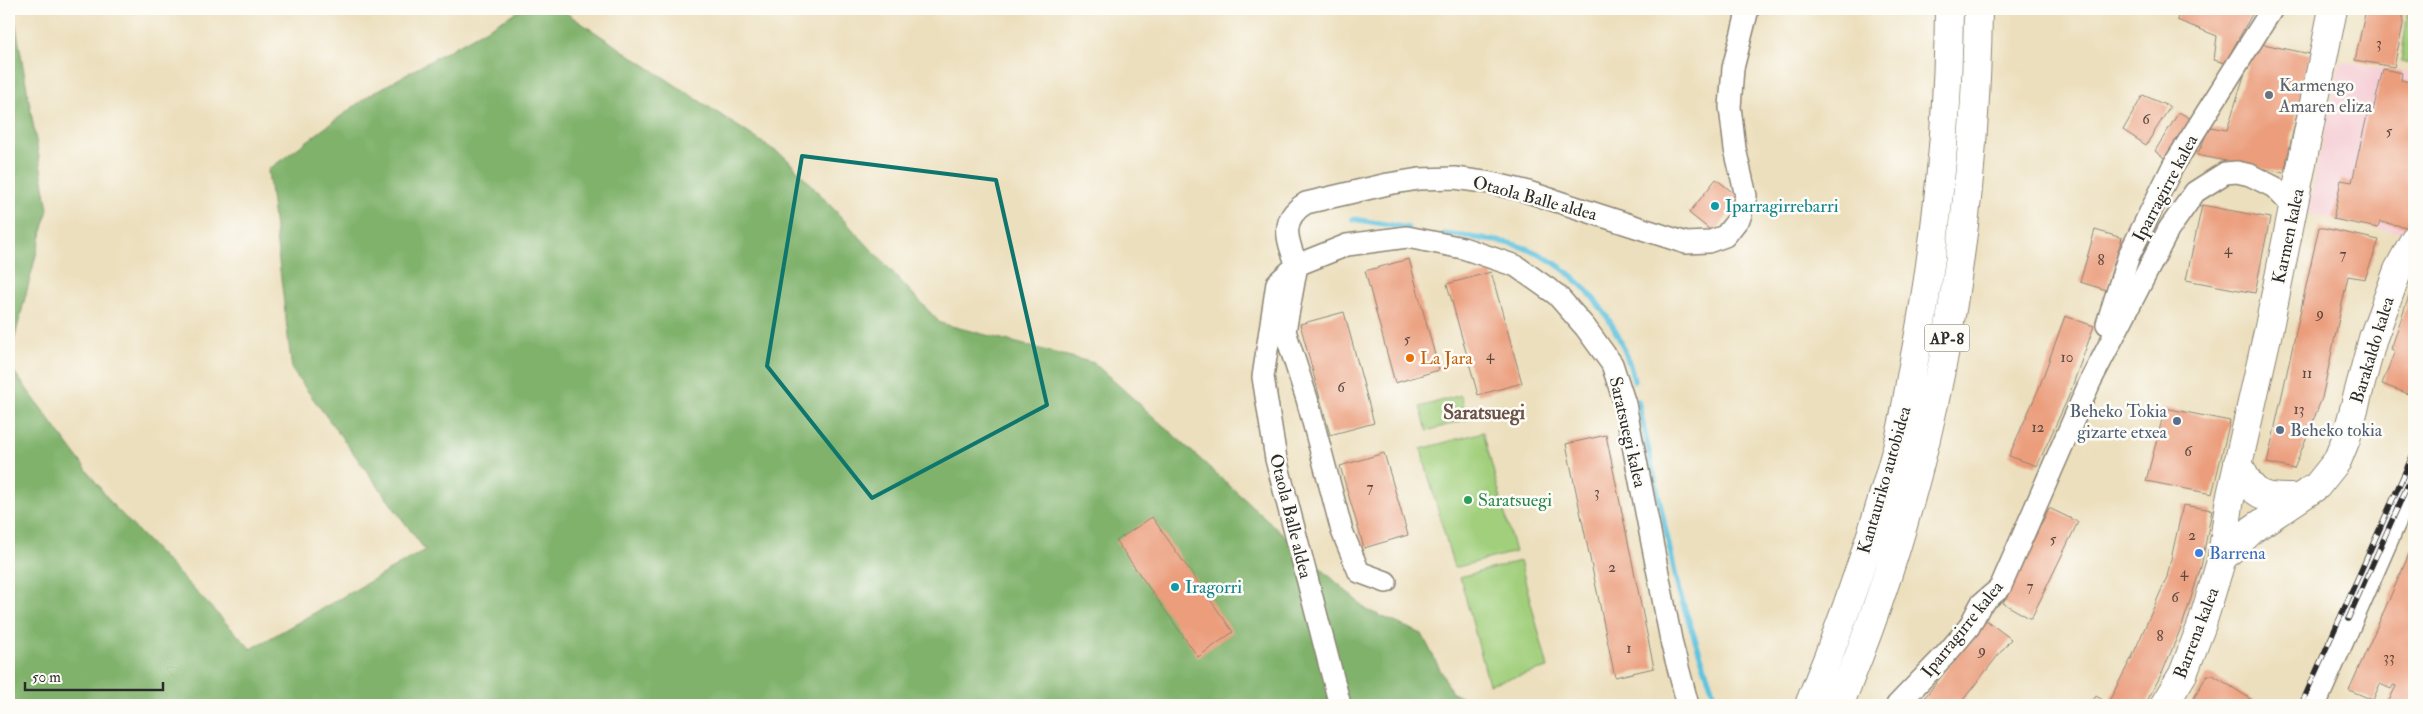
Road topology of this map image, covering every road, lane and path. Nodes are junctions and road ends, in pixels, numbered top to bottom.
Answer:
1 (1748, 9) edge
2 (1949, 9) edge
3 (1978, 9) edge
4 (2272, 9) edge
5 (2333, 9) edge
6 (2294, 208) junction
7 (2414, 240) edge
8 (1297, 265) junction
9 (2090, 382) junction
10 (2238, 462) junction
11 (2414, 479) edge
12 (2299, 498) junction
13 (2222, 558) junction
14 (1386, 582) dead end
15 (1688, 704) edge
16 (1340, 705) edge
17 (1809, 705) edge
18 (1839, 705) edge
19 (1897, 705) edge
20 (2164, 705) edge
21 (2315, 705) edge

1 - 8 street, Otaola Balle aldea
2 - 17 main road, Kantauriko autobidea / AP-8
3 - 18 main road, Kantauriko autobidea / AP-8
4 - 9 street, Iparragirre kalea
5 - 6 main road, Karmen kalea
6 - 9 street, Iparragirre kalea
6 - 10 main road, Karmen kalea
7 - 12 main road, Barakaldo kalea
8 - 14 street
8 - 15 street, Saratsuegi kalea
8 - 16 street, Otaola Balle aldea
9 - 19 street, Iparragirre kalea
10 - 12 main road
10 - 13 main road, Karmen kalea
11 - 21 street
12 - 13 main road, Barakaldo kalea
13 - 20 main road, Barrena kalea

